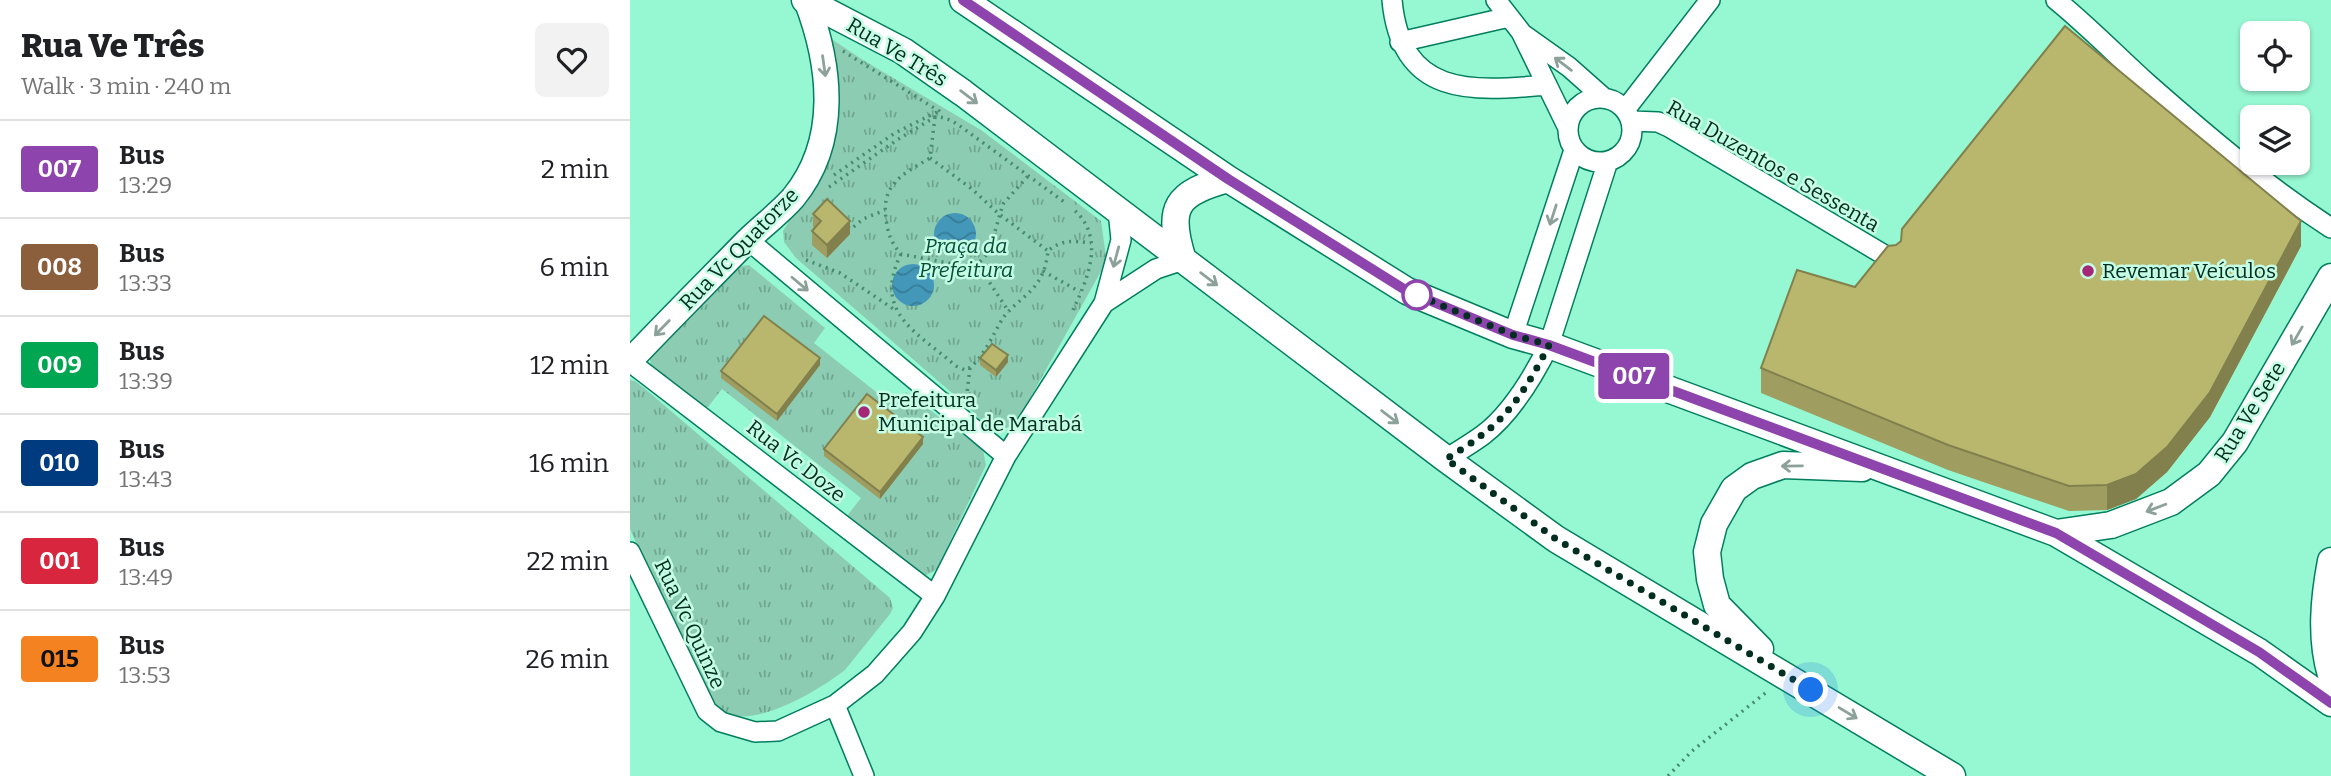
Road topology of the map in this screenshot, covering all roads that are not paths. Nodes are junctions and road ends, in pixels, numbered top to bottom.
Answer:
1 (805, 0) edge
2 (963, 0) edge
3 (1392, 0) edge
4 (1496, 0) edge
5 (1710, 0) edge
6 (2056, 0) edge
7 (1509, 17) junction
8 (1521, 33) junction
9 (1400, 42) junction
10 (1547, 85) junction
11 (1604, 98) junction
12 (1628, 116) junction
13 (1567, 126) junction
14 (1574, 150) junction
15 (1608, 161) junction
16 (1228, 179) junction
17 (1118, 210) junction
18 (2331, 228) edge
19 (748, 240) junction
20 (1891, 259) edge
21 (1183, 260) junction
22 (2331, 277) edge
23 (1104, 303) junction
24 (1513, 335) junction
25 (1549, 345) junction
26 (630, 361) edge
27 (1006, 456) junction
28 (1446, 459) junction
29 (1884, 468) junction
30 (2056, 533) junction
31 (630, 552) edge
32 (2331, 561) edge
33 (935, 596) junction
34 (2331, 675) edge
35 (1787, 676) junction
36 (2331, 703) edge
37 (835, 705) junction
38 (864, 776) edge
39 (1952, 776) edge

1 -> 17 main road, Rua Ve Três
1 -> 19 street, Rua Vc Quatorze
2 - 16 main road
3 - 9 street
4 - 7 street
5 - 12 street
6 - 18 street
7 - 8 street
7 - 9 street
8 - 10 street
11 -> 8 street
9 - 10 street
10 - 13 street
11 - 12 street
11 - 13 street
12 - 15 street
12 - 20 street, Rua Duzentos e Sessenta
13 - 14 street
14 - 15 street
14 -> 24 street
15 - 25 street
16 - 21 main road
16 - 24 main road
17 - 21 main road, Rua Ve Três
17 -> 23 street
19 -> 26 street, Rua Vc Quatorze
19 -> 27 street
21 - 23 street
21 -> 28 main road, Rua Ve Três
22 -> 30 main road, Rua Ve Sete
23 - 27 street, Rua Vc Quinze
24 - 25 main road
25 - 28 street
25 - 29 main road
26 - 33 street, Rua Vc Doze
27 - 33 street, Rua Vc Quinze
28 - 35 main road, Rua Ve Três
29 - 30 main road
29 -> 35 main road
30 - 36 main road
31 - 37 street, Rua Vc Quinze
32 - 34 main road
33 - 37 street, Rua Vc Quinze
35 -> 39 main road, Rua Ve Três
37 - 38 street

